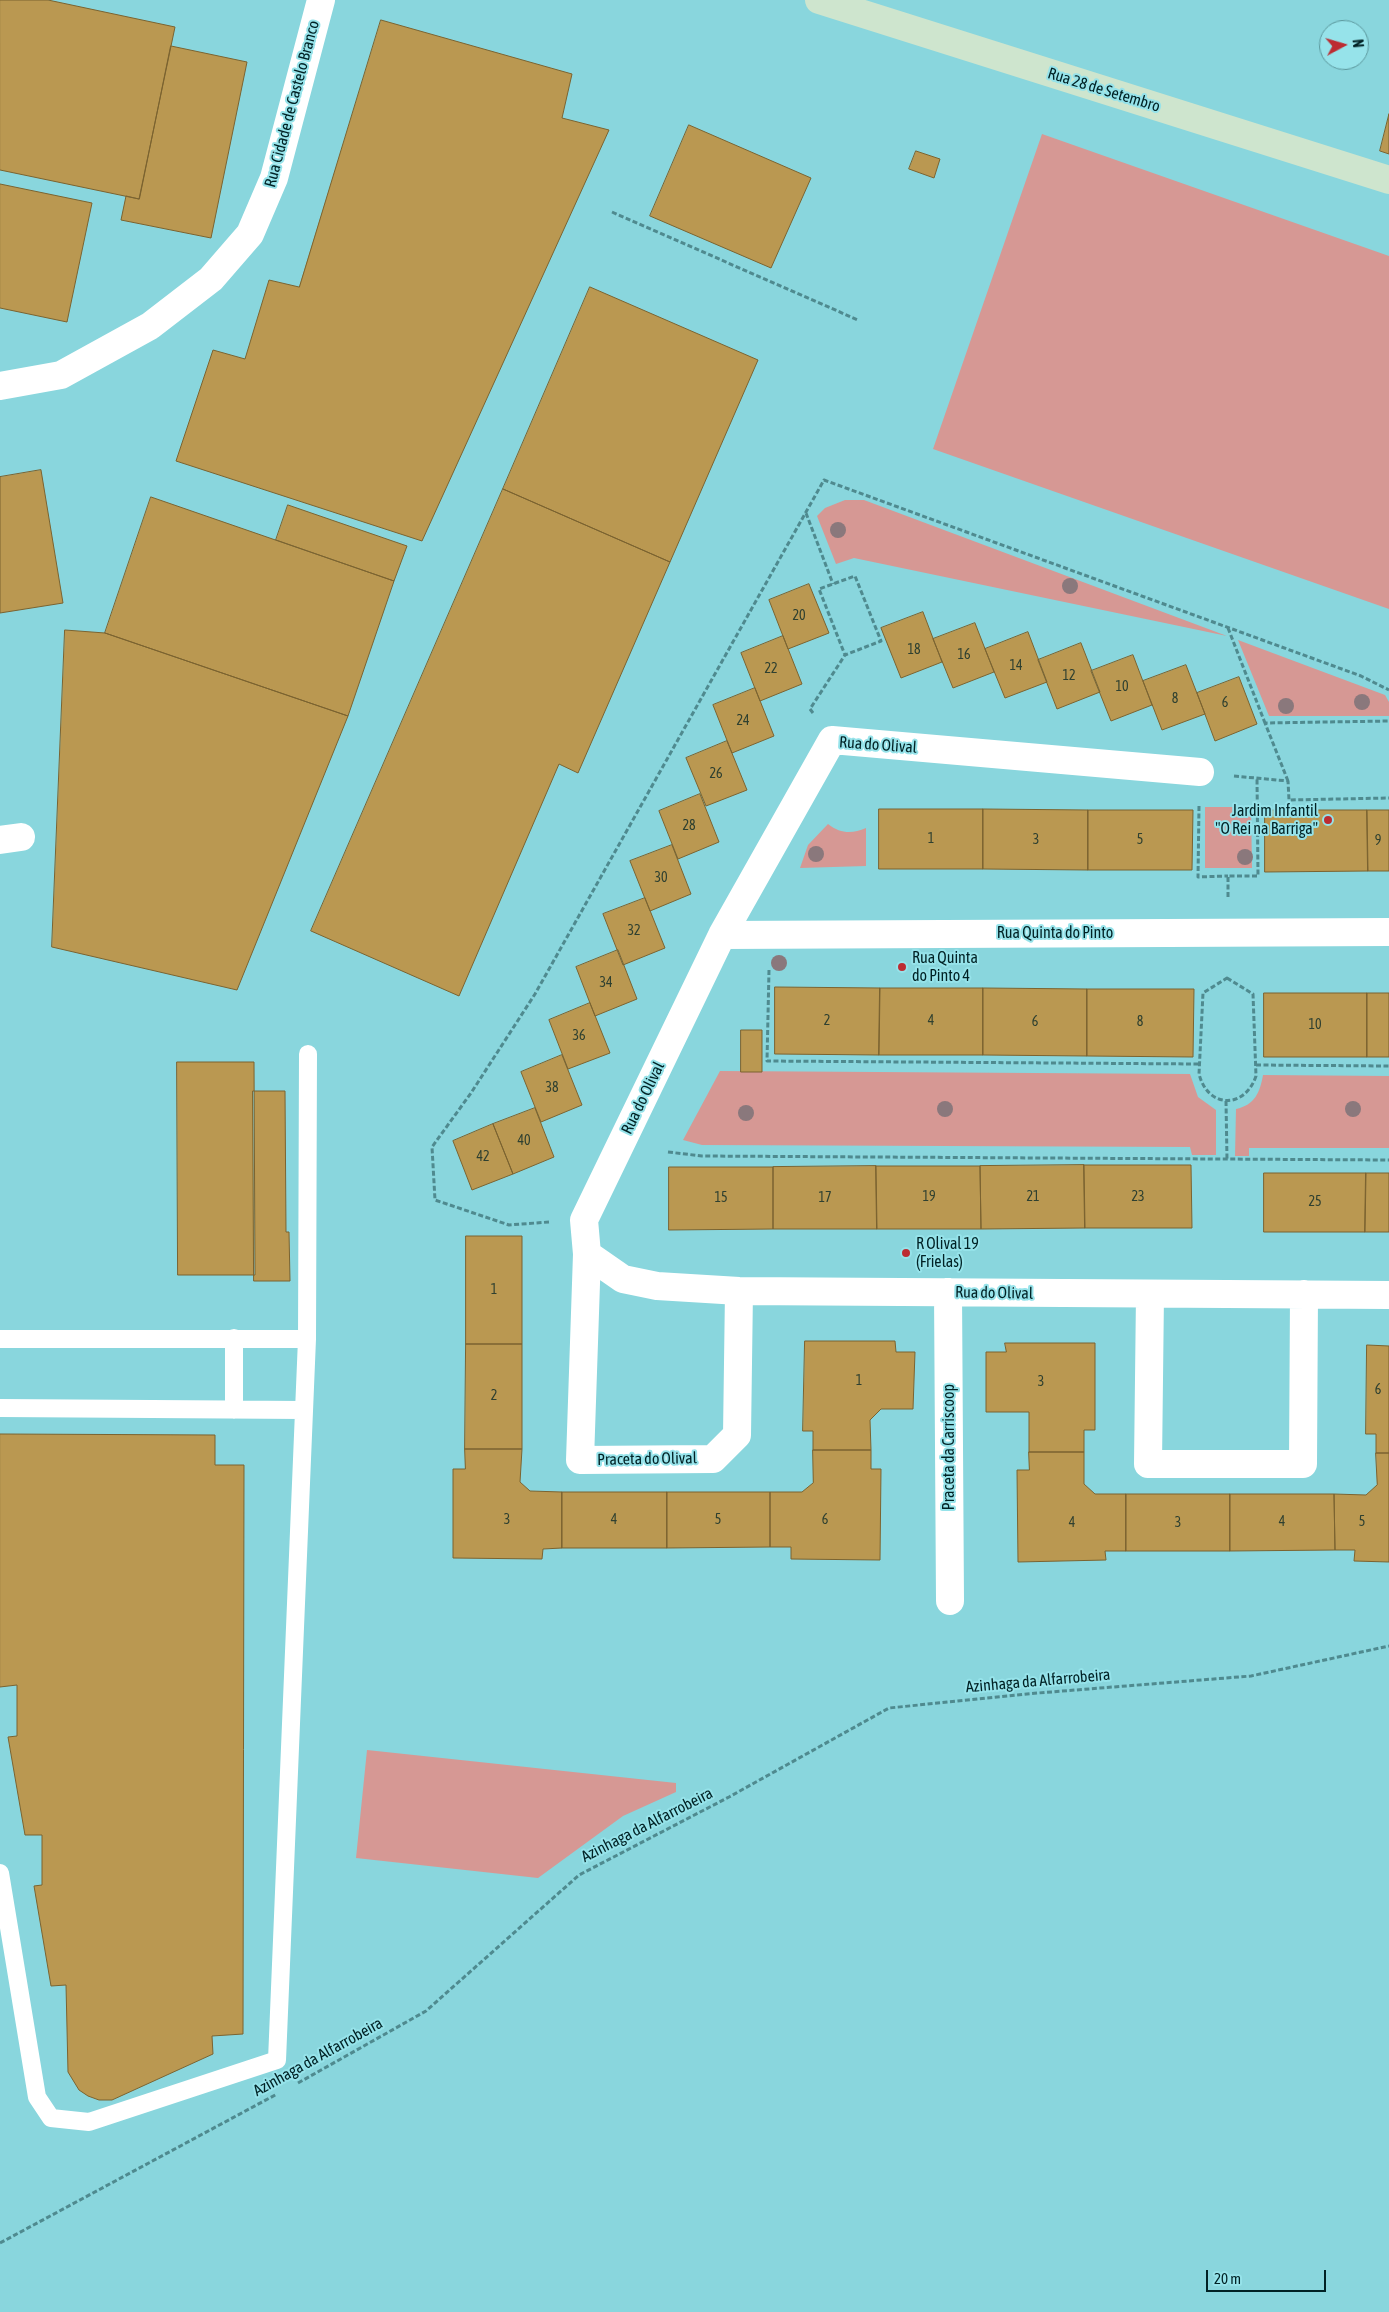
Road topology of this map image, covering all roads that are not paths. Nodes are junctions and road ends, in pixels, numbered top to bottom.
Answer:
1 (321, 0) edge
2 (819, 0) edge
3 (1389, 180) edge
4 (0, 386) edge
5 (1200, 772) road end
6 (1389, 932) edge
7 (722, 934) junction
8 (308, 1054) dead end
9 (587, 1254) junction
10 (739, 1291) junction
11 (948, 1292) junction
12 (1150, 1294) junction
13 (1304, 1294) junction
14 (1389, 1295) edge
15 (234, 1338) junction
16 (0, 1339) edge
17 (307, 1339) junction
18 (0, 1408) edge
19 (234, 1410) junction
20 (304, 1410) junction
21 (950, 1601) dead end
22 (0, 1873) edge

1 - 4 street, Rua Cidade de Castelo Branco
2 - 3 main road, Rua 28 de Setembro
5 - 7 street, Rua do Olival
6 - 7 street, Rua Quinta do Pinto
7 - 9 street, Rua do Olival
8 - 17 lane
9 - 10 street, Rua do Olival
9 - 10 street, Praceta do Olival
10 - 11 street, Rua do Olival
11 - 12 street, Rua do Olival
11 - 21 street, Praceta da Carriscoop
12 - 13 street, Rua do Olival
12 - 13 street
13 - 14 street, Rua do Olival
15 - 16 lane
15 - 17 lane
15 - 19 lane
17 - 20 lane
18 - 19 lane
19 - 20 lane
20 - 22 lane

